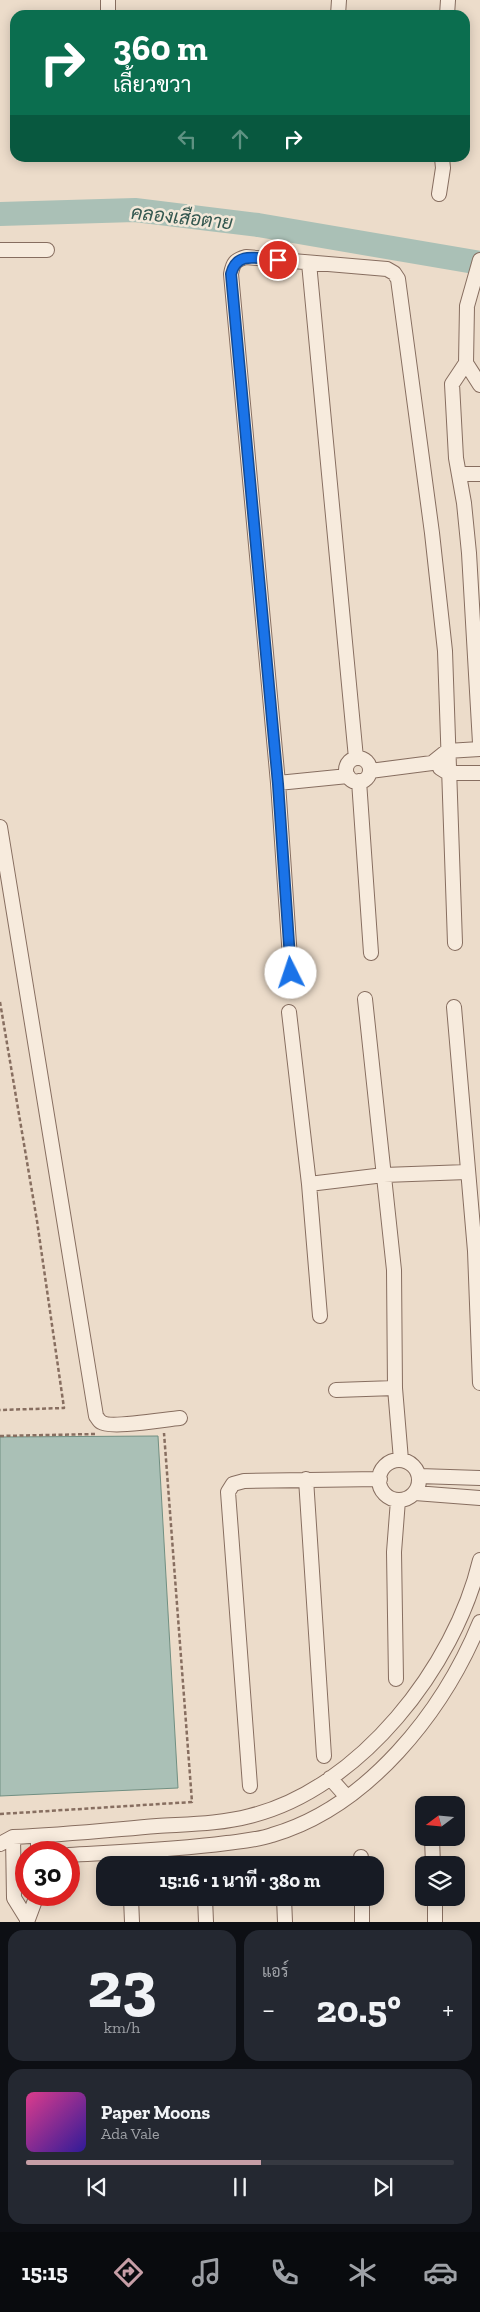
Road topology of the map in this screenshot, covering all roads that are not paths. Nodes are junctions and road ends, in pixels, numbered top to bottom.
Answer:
1 (442, 162) edge
2 (439, 194) dead end
3 (0, 250) edge
4 (47, 250) dead end
5 (480, 260) edge
6 (309, 263) junction
7 (466, 363) junction
8 (480, 385) edge
9 (459, 474) junction
10 (480, 474) edge
11 (480, 743) edge
12 (480, 749) edge
13 (447, 751) junction
14 (356, 758) junction
15 (432, 763) junction
16 (370, 771) junction
17 (448, 773) junction
18 (480, 773) edge
19 (353, 779) junction
20 (278, 784) junction
21 (0, 827) edge
22 (455, 943) dead end
23 (371, 953) dead end
24 (291, 973) dead end
25 (365, 999) dead end
26 (454, 1007) dead end
27 (289, 1012) dead end
28 (467, 1172) junction
29 (384, 1176) junction
30 (310, 1184) junction
31 (320, 1316) dead end
32 (480, 1383) edge
33 (395, 1388) junction
34 (336, 1390) dead end
35 (180, 1418) dead end
36 (401, 1460) junction
37 (419, 1476) junction
38 (380, 1478) junction
39 (480, 1478) edge
40 (306, 1479) junction
41 (414, 1493) junction
42 (480, 1498) edge
43 (398, 1500) junction
44 (480, 1560) edge
45 (480, 1622) edge
46 (396, 1680) dead end
47 (424, 1683) junction
48 (443, 1693) junction
49 (324, 1756) dead end
50 (330, 1778) junction
51 (250, 1786) dead end
52 (346, 1796) junction
53 (38, 1836) junction
54 (13, 1837) junction
55 (38, 1841) edge
56 (15, 1843) edge
57 (0, 1844) edge
58 (0, 1851) edge
59 (80, 1854) edge
60 (15, 1856) edge
61 (19, 1906) edge
62 (33, 1906) edge
63 (131, 1906) edge
64 (205, 1906) edge
65 (284, 1906) edge
66 (362, 1906) edge
67 (435, 1906) edge
68 (27, 1920) edge
69 (132, 1922) edge
70 (206, 1922) edge
71 (285, 1922) edge
72 (362, 1922) edge
73 (436, 1922) edge

1 - 2 street
3 - 4 street
5 - 7 street
6 - 13 street
6 - 14 street
6 - 20 street
7 - 8 street
7 - 9 street
9 - 10 street
9 - 11 street
12 - 13 street
13 - 15 street
13 - 17 street
14 - 16 street
14 - 19 street
15 - 16 street
15 - 17 street
16 - 19 street
17 - 18 street
17 - 22 street
19 - 20 street
19 - 23 street
20 - 24 street
21 - 35 street
25 - 29 street
26 - 28 street
27 - 30 street
28 - 29 street
28 - 32 street
29 - 30 street
29 - 33 street
30 - 31 street
33 - 34 street
33 - 36 street
36 - 37 street
36 - 38 street
37 - 39 street
37 - 41 street
38 - 40 street
38 - 43 street
40 - 49 street
40 - 51 street
41 - 42 street
41 - 43 street
43 - 46 street
44 - 47 street
45 - 48 street
47 - 48 street
47 - 50 street
48 - 52 street
50 - 52 street
50 - 53 street
52 - 59 street
53 - 54 street
53 - 55 street
54 - 56 street
54 - 57 street
58 - 60 street
61 - 68 street
62 - 68 street
63 - 69 street
64 - 70 street
65 - 71 street
66 - 72 street
67 - 73 street

